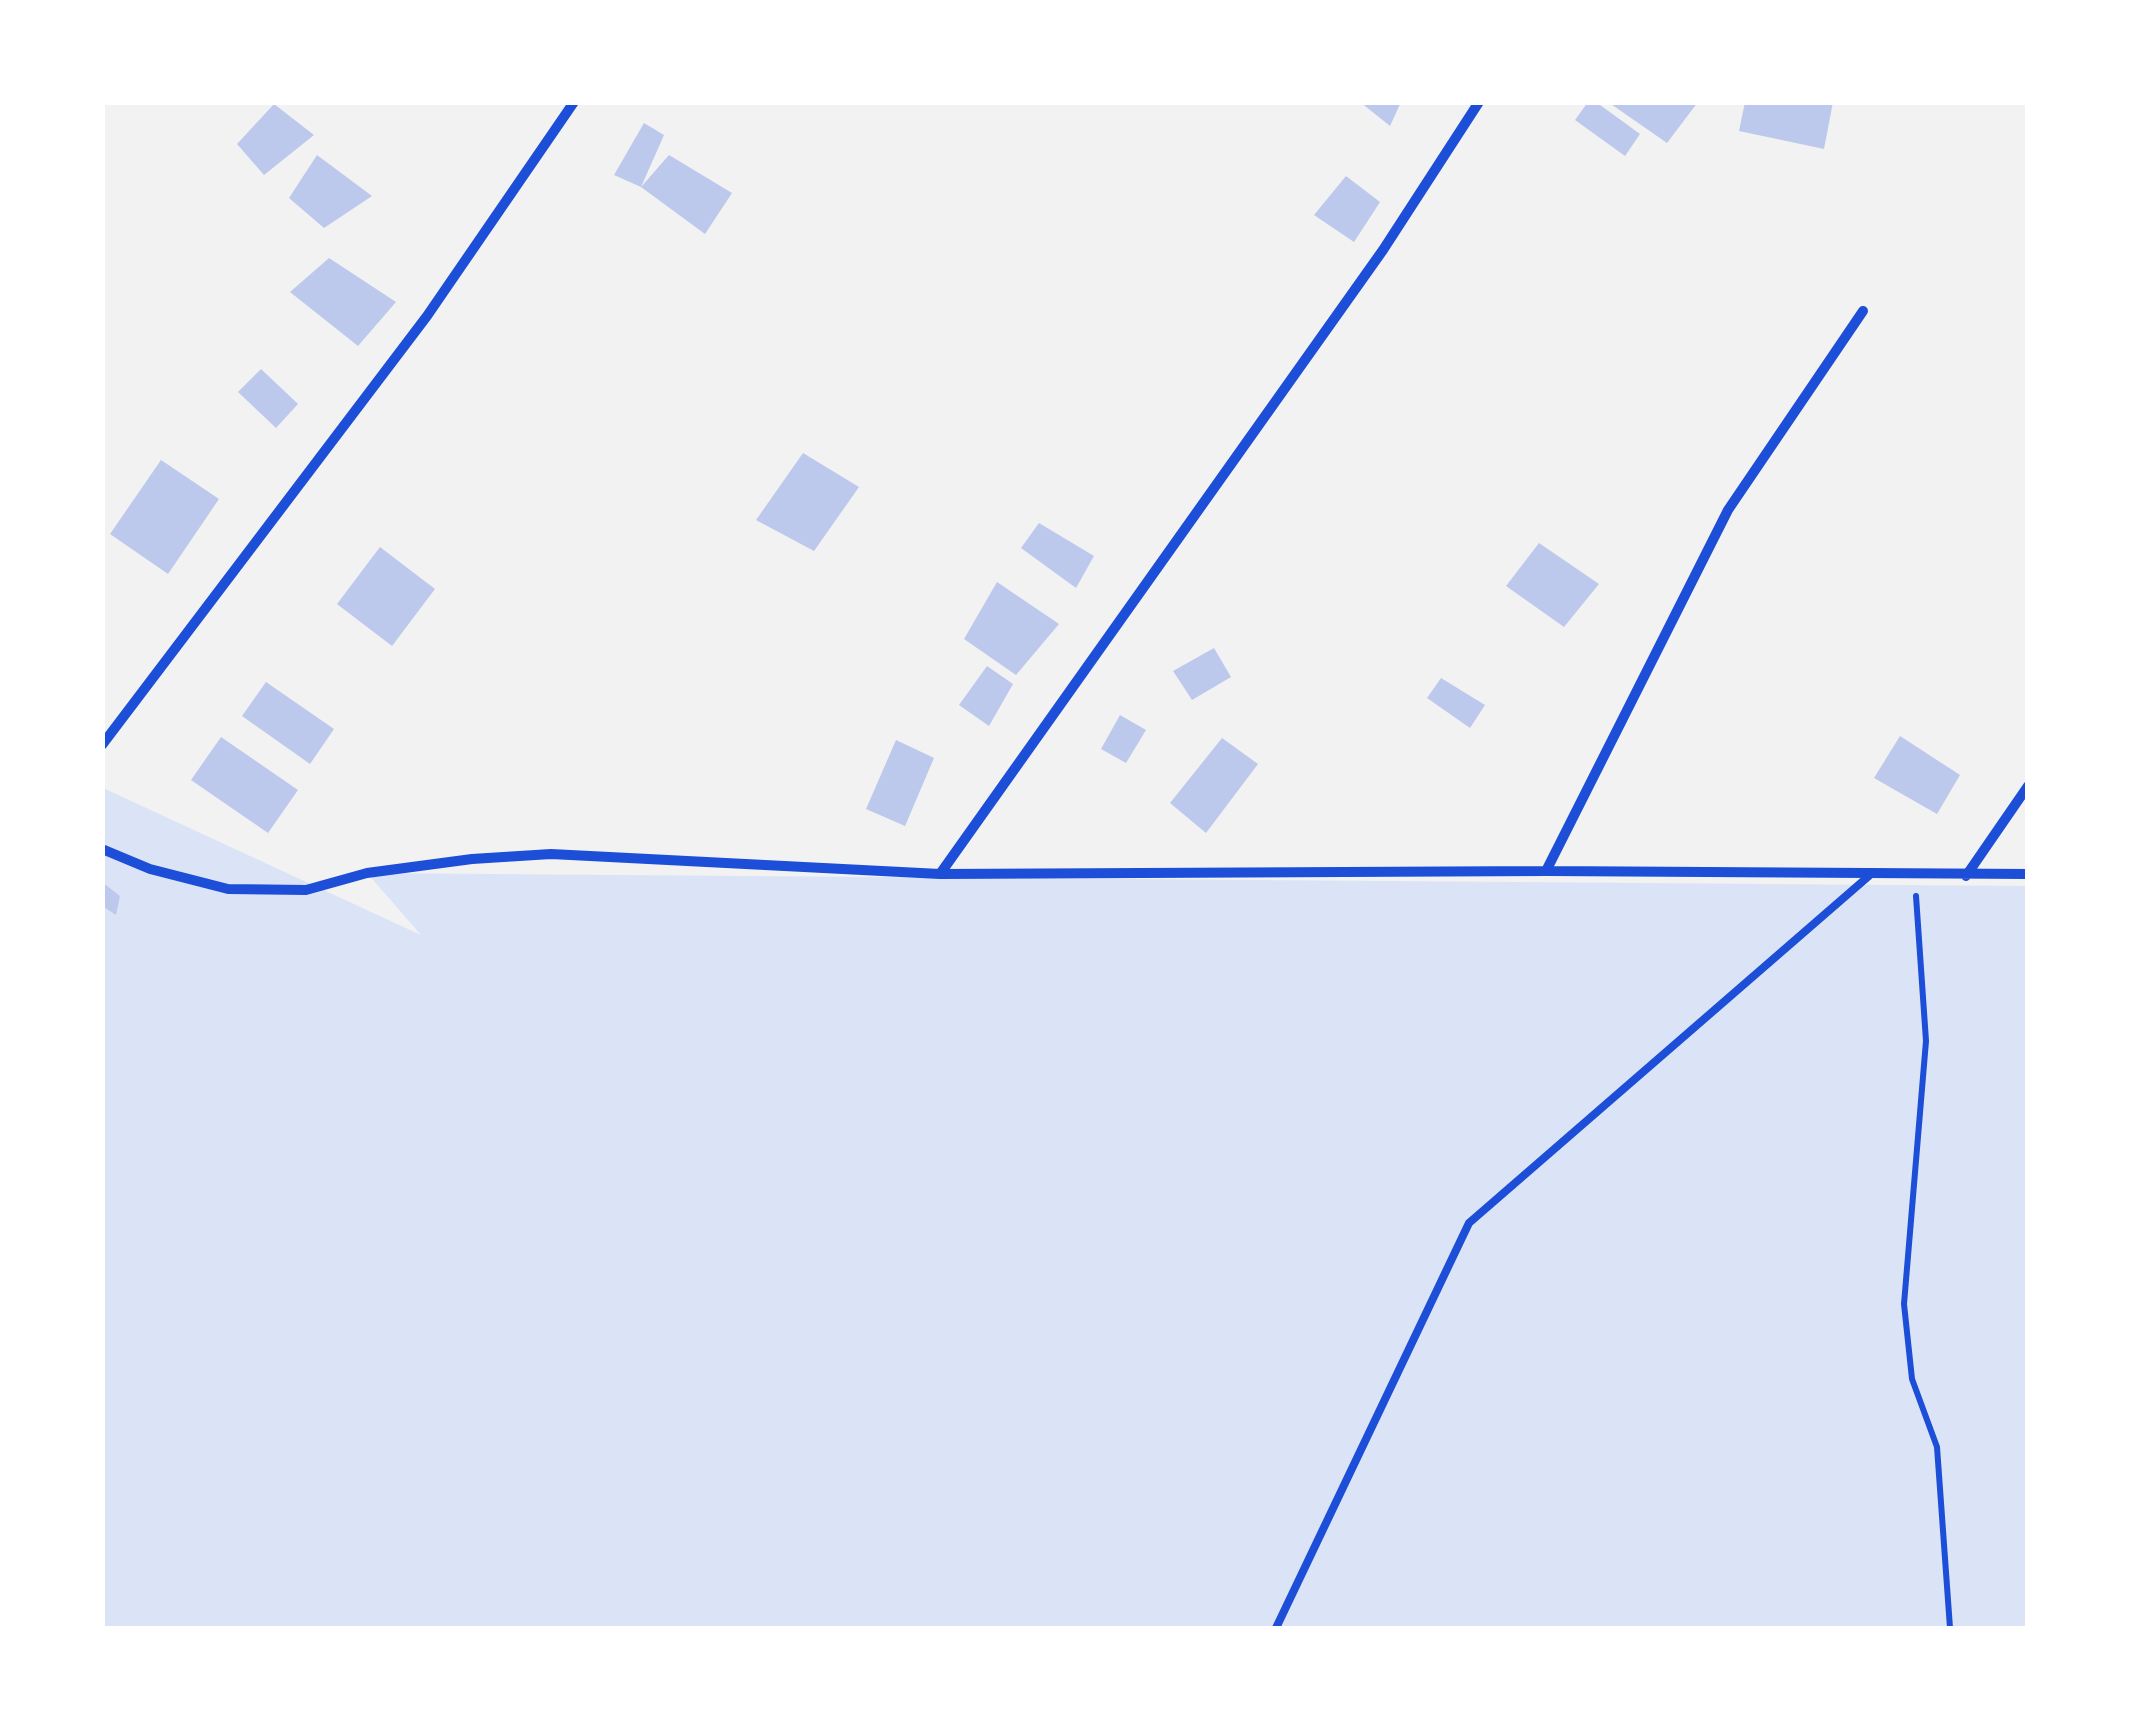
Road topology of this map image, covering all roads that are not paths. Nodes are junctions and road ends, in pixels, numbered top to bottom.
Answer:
1 (574, 102) edge
2 (1479, 102) edge
3 (1863, 311) dead end
4 (102, 745) edge
5 (2028, 786) edge
6 (102, 849) edge
7 (1546, 871) junction
8 (940, 874) junction
9 (2028, 874) edge
10 (1870, 875) junction
11 (1966, 876) junction
12 (1276, 1628) edge

1 - 4 street
2 - 8 street
3 - 7 street
5 - 11 street
6 - 8 street
7 - 8 street
7 - 10 street
9 - 11 street
10 - 11 street
10 - 12 lane

